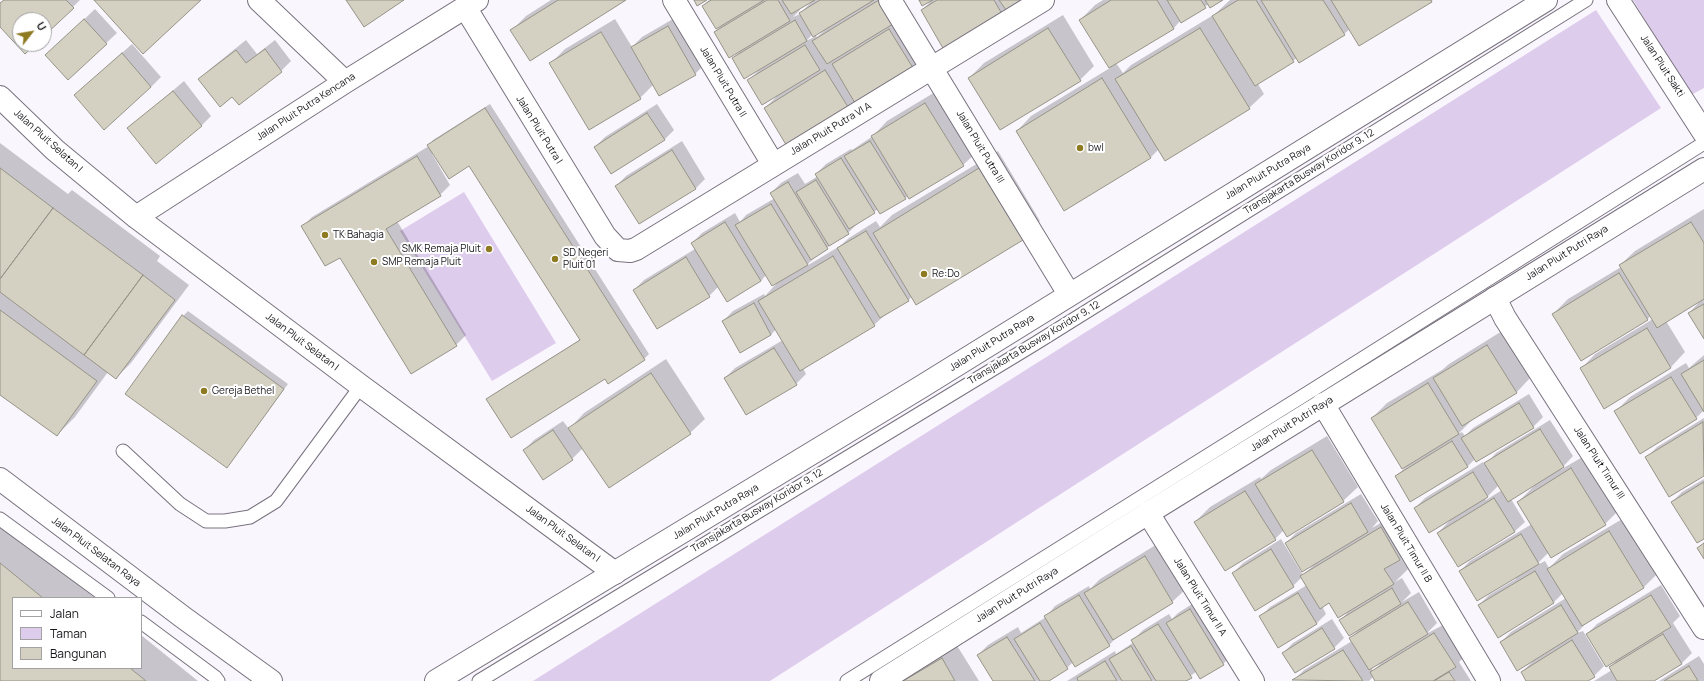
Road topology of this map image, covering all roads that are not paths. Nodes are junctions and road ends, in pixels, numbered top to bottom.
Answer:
1 (259, 0) edge
2 (674, 0) edge
3 (890, 0) edge
4 (1043, 0) edge
5 (1546, 0) edge
6 (1586, 0) edge
7 (1618, 0) edge
8 (471, 4) edge
9 (932, 68) junction
10 (345, 82) junction
11 (0, 97) edge
12 (1704, 133) edge
13 (1704, 143) edge
14 (773, 164) junction
15 (1704, 169) edge
16 (136, 216) junction
17 (618, 250) joint
18 (1068, 294) junction
19 (1495, 298) junction
20 (361, 386) junction
21 (1323, 404) junction
22 (124, 451) dead end
23 (0, 479) edge
24 (1148, 513) junction
25 (0, 519) edge
26 (615, 573) junction
27 (107, 597) edge
28 (142, 623) edge
29 (1704, 628) edge
30 (1251, 680) edge
31 (218, 681) edge
32 (271, 681) edge
33 (436, 681) edge
34 (479, 681) edge
35 (847, 681) edge
36 (881, 681) edge
37 (1489, 681) edge

1 - 10 street
2 - 14 street, Jalan Pluit Putra II
3 - 9 street, Jalan Pluit Putra III
4 - 9 street, Jalan Pluit Putra VI A
5 - 18 street, Jalan Pluit Putra Raya
6 - 34 lane, Transjakarta Busway Koridor 9, 12
7 - 12 street, Jalan Pluit Sakti
8 - 10 street, Jalan Pluit Putra Kencana
8 - 17 street, Jalan Pluit Putra I
9 - 14 street, Jalan Pluit Putra VI A
9 - 18 street, Jalan Pluit Putra III
10 - 16 street, Jalan Pluit Putra Kencana
11 - 16 street, Jalan Pluit Selatan I
13 - 35 lane
14 - 17 street, Jalan Pluit Putra VI A
15 - 19 street, Jalan Pluit Putri Raya
16 - 20 street, Jalan Pluit Selatan I
18 - 26 street, Jalan Pluit Putra Raya
19 - 21 street, Jalan Pluit Putri Raya
19 - 29 street, Jalan Pluit Timur III
20 - 22 lane
20 - 26 street, Jalan Pluit Selatan I
21 - 24 street, Jalan Pluit Putri Raya
21 - 37 street, Jalan Pluit Timur II B
23 - 32 street, Jalan Pluit Selatan Raya
24 - 30 street, Jalan Pluit Timur II A
24 - 36 street, Jalan Pluit Putri Raya
25 - 27 lane
26 - 33 street, Jalan Pluit Putra Raya
28 - 31 lane

